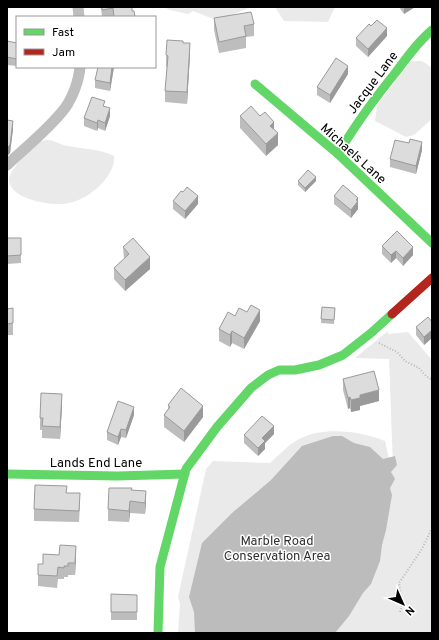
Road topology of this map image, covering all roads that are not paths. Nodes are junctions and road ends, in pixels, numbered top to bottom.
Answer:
1 (432, 30) edge
2 (80, 68) edge
3 (255, 84) dead end
4 (338, 154) junction
5 (7, 165) edge
6 (432, 243) edge
7 (432, 278) edge
8 (7, 474) edge
9 (185, 474) junction
10 (158, 633) edge

1 - 4 street, Jacque Lane
2 - 5 street
3 - 4 street, Michaels Lane
4 - 6 street, Michaels Lane
7 - 9 street
8 - 9 street, Lands End Lane
9 - 10 street

